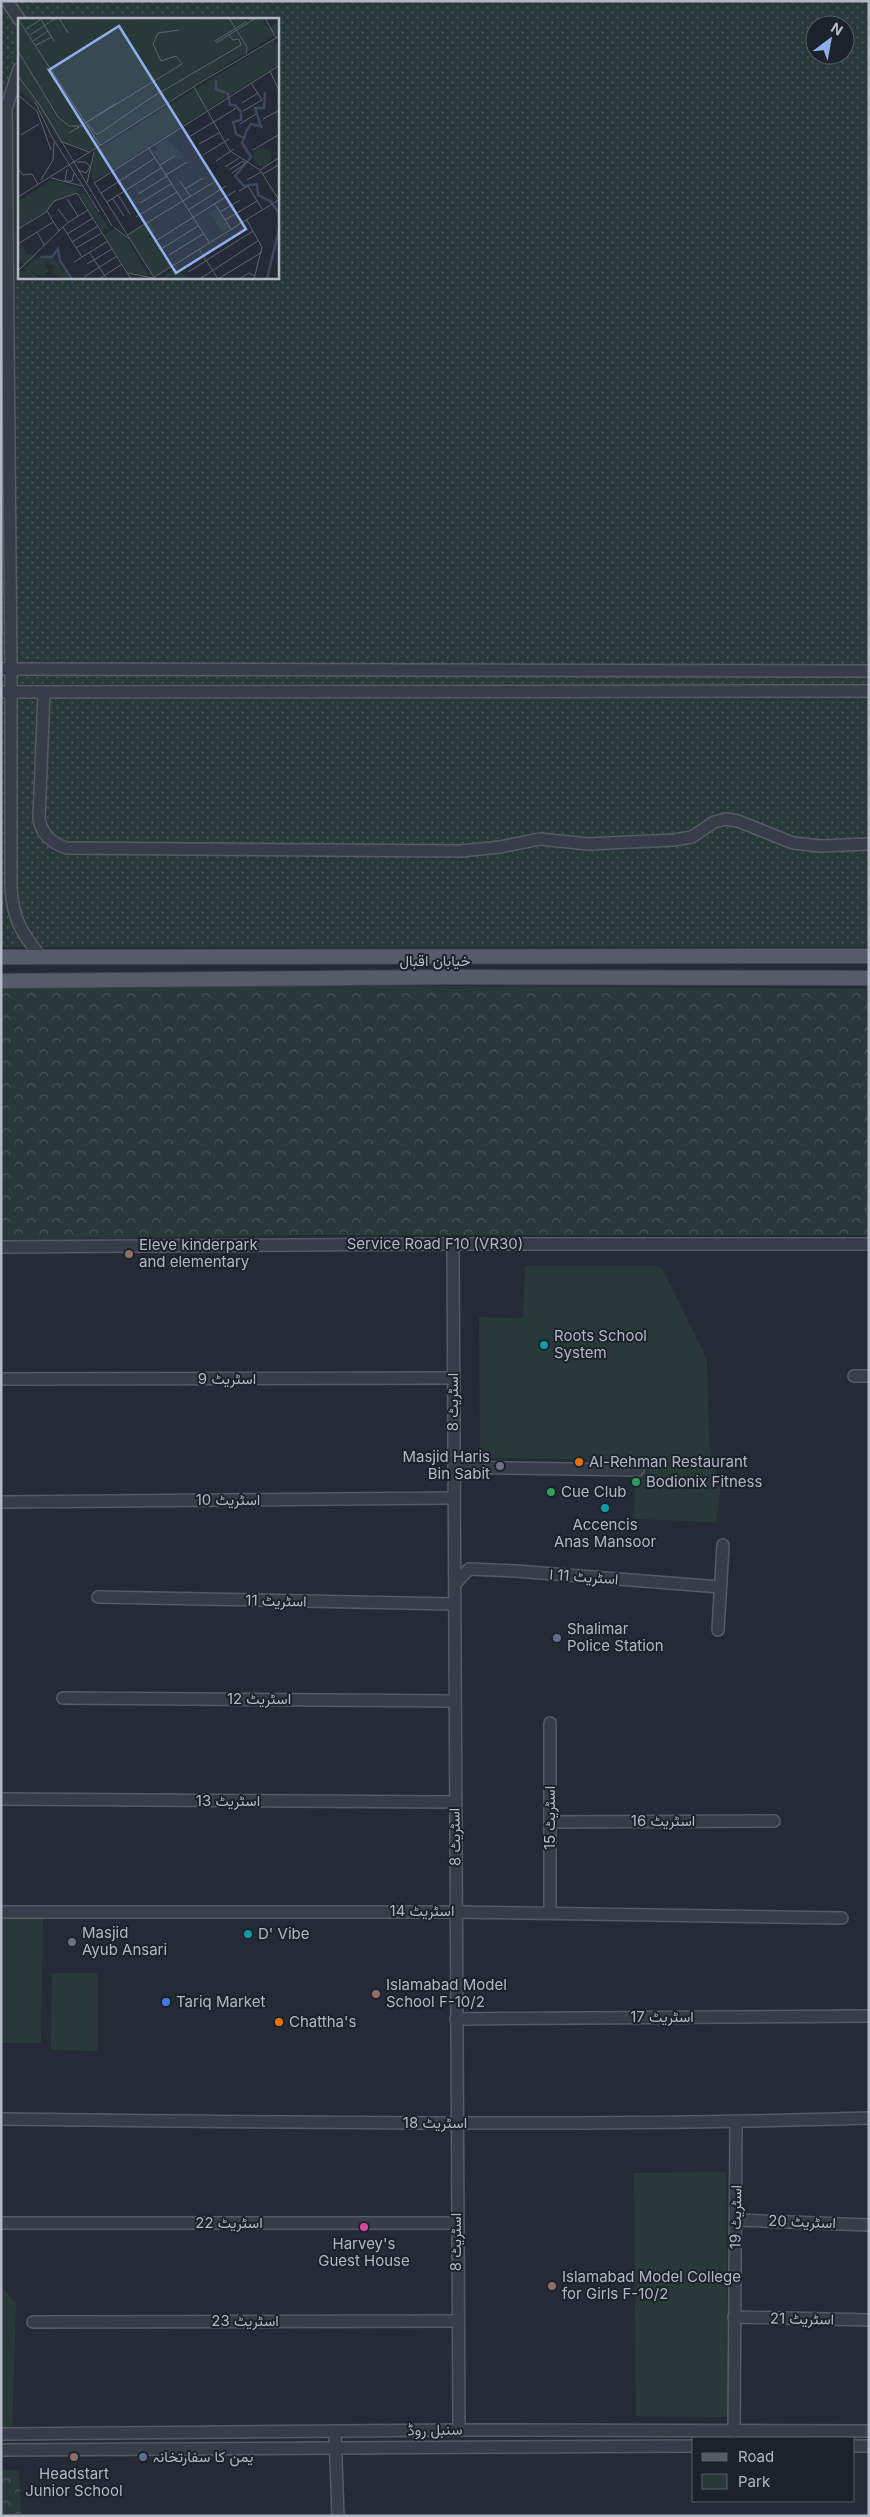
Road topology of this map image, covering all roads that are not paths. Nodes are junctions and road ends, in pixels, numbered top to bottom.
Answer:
1 (7, 1) edge
2 (18, 18) edge
3 (18, 72) edge
4 (6, 669) edge
5 (869, 671) edge
6 (869, 691) edge
7 (6, 692) edge
8 (44, 692) junction
9 (869, 844) edge
10 (40, 956) junction
11 (869, 956) edge
12 (1, 957) edge
13 (869, 978) edge
14 (1, 981) edge
15 (453, 1244) junction
16 (869, 1244) edge
17 (1, 1247) edge
18 (854, 1376) dead end
19 (869, 1376) edge
20 (453, 1378) junction
21 (1, 1380) edge
22 (454, 1468) junction
23 (638, 1470) dead end
24 (454, 1498) junction
25 (1, 1502) edge
26 (723, 1545) dead end
27 (455, 1584) junction
28 (720, 1587) junction
29 (98, 1597) dead end
30 (454, 1604) junction
31 (718, 1630) dead end
32 (63, 1698) dead end
33 (454, 1701) junction
34 (550, 1724) dead end
35 (1, 1799) edge
36 (454, 1802) junction
37 (774, 1821) dead end
38 (551, 1822) junction
39 (1, 1912) edge
40 (456, 1912) junction
41 (550, 1912) junction
42 (842, 1918) dead end
43 (869, 2016) edge
44 (456, 2018) junction
45 (869, 2118) edge
46 (1, 2119) edge
47 (736, 2122) junction
48 (456, 2124) junction
49 (736, 2220) junction
50 (1, 2223) edge
51 (456, 2223) junction
52 (869, 2225) edge
53 (734, 2317) junction
54 (869, 2320) edge
55 (457, 2321) junction
56 (33, 2322) dead end
57 (459, 2430) junction
58 (869, 2431) edge
59 (335, 2432) junction
60 (682, 2432) junction
61 (734, 2432) junction
62 (98, 2433) junction
63 (1, 2434) edge
64 (688, 2446) edge
65 (855, 2446) edge
66 (869, 2446) edge
67 (336, 2449) junction
68 (1, 2450) edge
69 (99, 2450) junction
70 (338, 2516) edge

1 - 2 street
3 - 4 street
4 - 5 street
4 - 7 street
6 - 8 street
7 - 8 street
7 - 10 street
8 - 9 street
10 - 11 main road, خیابان اقبال
10 - 12 main road, خیابان اقبال
13 - 14 main road, خیابان اقبال
15 - 16 street, Service Road F10 (VR30)
15 - 17 street, Service Road F10 (VR30)
15 - 20 street, اسٹریٹ 8
18 - 19 street
20 - 21 street, اسٹریٹ 9
20 - 22 street, اسٹریٹ 8
22 - 23 street
22 - 24 street, اسٹریٹ 8
24 - 25 street, اسٹریٹ 10
24 - 27 street, اسٹریٹ 8
26 - 28 street
27 - 28 street, اسٹریٹ 11 ا
27 - 30 street, اسٹریٹ 8
28 - 31 street
29 - 30 street, اسٹریٹ 11
30 - 33 street, اسٹریٹ 8
32 - 33 street, اسٹریٹ 12
33 - 36 street, اسٹریٹ 8
34 - 38 street, اسٹریٹ 15
35 - 36 street, اسٹریٹ 13
36 - 40 street, اسٹریٹ 8
37 - 38 street, اسٹریٹ 16
38 - 41 street, اسٹریٹ 15
39 - 40 street, اسٹریٹ 14
40 - 41 street, اسٹریٹ 14
40 - 44 street, اسٹریٹ 8
41 - 42 street, اسٹریٹ 14
43 - 44 street, اسٹریٹ 17
44 - 48 street, اسٹریٹ 8
45 - 47 street, اسٹریٹ 18
46 - 48 street, اسٹریٹ 18
47 - 48 street, اسٹریٹ 18
47 - 49 street, اسٹریٹ 19
48 - 51 street, اسٹریٹ 8
49 - 52 street, اسٹریٹ 20
49 - 53 street, اسٹریٹ 19
50 - 51 street, اسٹریٹ 22
51 - 55 street, اسٹریٹ 8
53 - 54 street, اسٹریٹ 21
53 - 61 street, اسٹریٹ 19
55 - 56 street, اسٹریٹ 23
55 - 57 street, اسٹریٹ 8
57 - 59 street, سنبل روڈ
57 - 60 street, سنبل روڈ
58 - 61 street, سنبل روڈ
59 - 62 street, سنبل روڈ
59 - 67 street
60 - 61 street, سنبل روڈ
60 - 64 street
62 - 63 street, سنبل روڈ
62 - 69 street
64 - 67 street, سنبل روڈ
65 - 66 street
67 - 69 street, سنبل روڈ
67 - 70 street
68 - 69 street, سنبل روڈ

